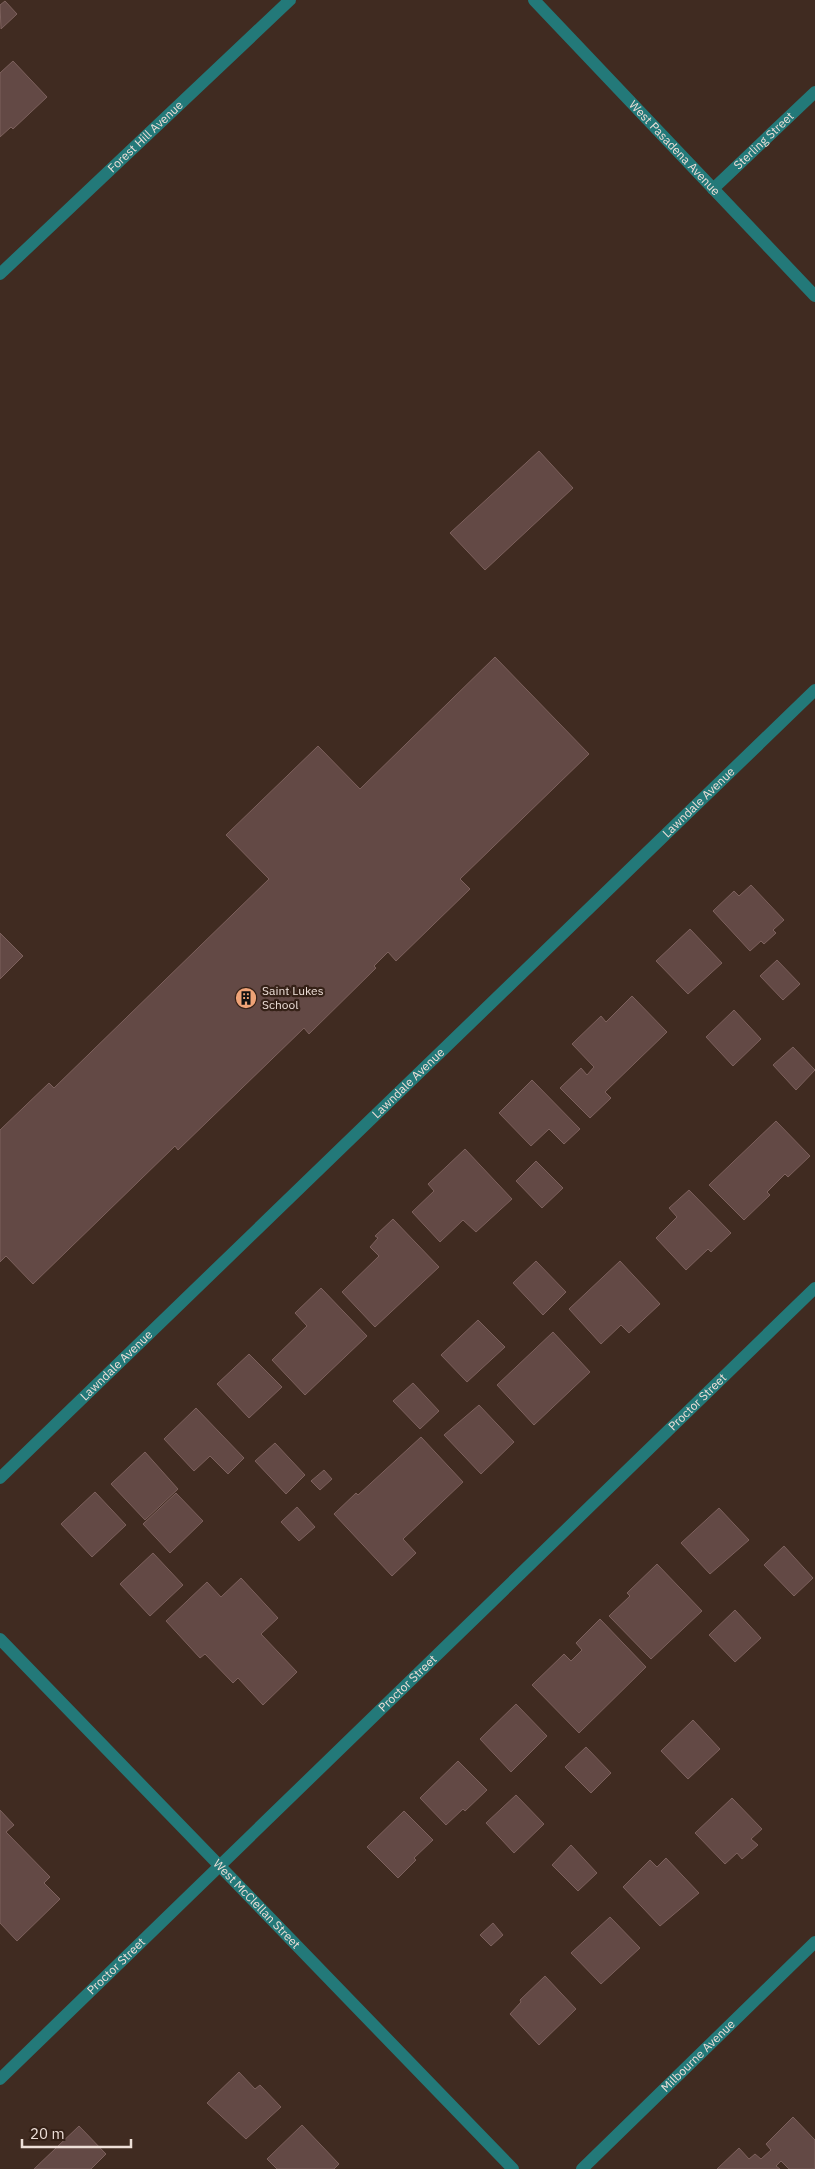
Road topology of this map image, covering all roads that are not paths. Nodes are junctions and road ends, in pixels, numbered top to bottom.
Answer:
1 (290, 0) edge
2 (534, 0) edge
3 (815, 92) edge
4 (713, 189) junction
5 (0, 274) edge
6 (815, 296) edge
7 (815, 690) edge
8 (815, 1288) edge
9 (0, 1478) edge
10 (0, 1639) edge
11 (218, 1866) junction
12 (815, 1942) edge
13 (0, 2079) edge
14 (513, 2169) edge
15 (582, 2169) edge

1 - 5 street, Forest Hill Avenue
2 - 4 street, West Pasadena Avenue
3 - 4 street, Sterling Street
4 - 6 street, West Pasadena Avenue
7 - 9 street, Lawndale Avenue
8 - 11 street, Proctor Street
10 - 11 street, West McClellan Street
11 - 13 street, Proctor Street
11 - 14 street, West McClellan Street
12 - 15 street, Milbourne Avenue

